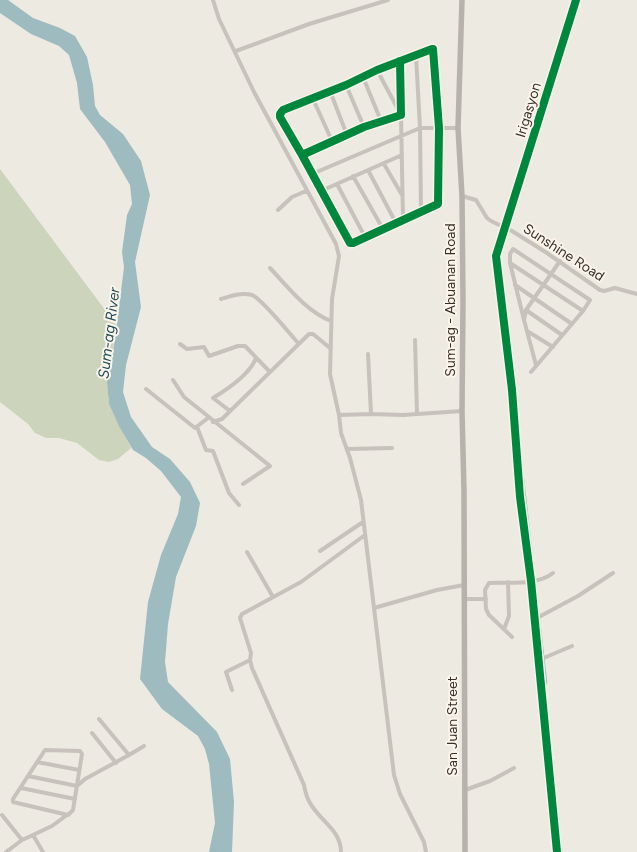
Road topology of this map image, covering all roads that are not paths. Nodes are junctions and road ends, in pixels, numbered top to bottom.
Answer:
1 (213, 0) edge
2 (388, 0) edge
3 (462, 0) edge
4 (576, 0) edge
5 (236, 51) junction
6 (416, 56) junction
7 (400, 62) junction
8 (377, 70) junction
9 (363, 77) junction
10 (346, 85) junction
11 (330, 91) junction
12 (313, 99) junction
13 (401, 115) junction
14 (381, 121) junction
15 (364, 127) junction
16 (420, 128) junction
17 (439, 128) junction
18 (458, 128) junction
19 (347, 135) junction
20 (402, 135) junction
21 (332, 141) junction
22 (302, 155) junction
23 (402, 155) junction
24 (384, 164) junction
25 (368, 170) junction
26 (312, 174) junction
27 (353, 176) junction
28 (337, 184) junction
29 (321, 190) junction
30 (306, 191) junction
31 (462, 196) junction
32 (403, 197) junction
33 (278, 210) dead end
34 (421, 212) junction
35 (403, 219) junction
36 (396, 223) junction
37 (505, 228) junction
38 (383, 229) junction
39 (365, 237) junction
40 (560, 261) junction
41 (510, 263) junction
42 (270, 268) dead end
43 (552, 274) junction
44 (515, 285) junction
45 (543, 286) junction
46 (637, 294) edge
47 (535, 298) junction
48 (221, 299) dead end
49 (526, 310) junction
50 (583, 311) junction
51 (524, 320) junction
52 (331, 321) junction
53 (572, 324) junction
54 (527, 330) junction
55 (562, 336) junction
56 (415, 340) dead end
57 (298, 343) junction
58 (180, 344) dead end
59 (553, 346) junction
60 (330, 348) junction
61 (368, 354) dead end
62 (256, 358) junction
63 (536, 365) junction
64 (269, 371) junction
65 (532, 372) dead end
66 (173, 380) dead end
67 (146, 389) dead end
68 (230, 411) junction
69 (462, 411) junction
70 (371, 414) junction
71 (417, 414) junction
72 (339, 415) junction
73 (208, 418) junction
74 (214, 422) junction
75 (197, 427) junction
76 (392, 448) dead end
77 (347, 449) junction
78 (243, 484) dead end
79 (239, 505) dead end
80 (363, 522) junction
81 (365, 535) junction
82 (320, 551) dead end
83 (247, 552) dead end
84 (553, 573) dead end
85 (613, 574) dead end
86 (533, 581) junction
87 (508, 582) junction
88 (464, 585) junction
89 (274, 597) junction
90 (464, 599) junction
91 (486, 599) junction
92 (374, 608) junction
93 (537, 618) junction
94 (504, 629) junction
95 (512, 637) dead end
96 (572, 646) dead end
97 (250, 660) junction
98 (540, 660) junction
99 (232, 690) dead end
100 (99, 719) dead end
101 (92, 732) dead end
102 (144, 746) dead end
103 (128, 755) junction
104 (37, 762) junction
105 (116, 763) junction
106 (514, 768) dead end
107 (79, 770) junction
108 (28, 776) junction
109 (77, 786) junction
110 (21, 788) junction
111 (465, 790) junction
112 (75, 799) junction
113 (2, 815) dead end
114 (68, 815) junction
115 (33, 835) junction
116 (22, 840) junction
117 (13, 846) junction
118 (6, 852) edge
119 (16, 852) edge
120 (44, 852) edge
121 (340, 852) edge
122 (426, 852) edge
123 (465, 852) edge
124 (556, 852) edge

1 - 5 street
2 - 5 street
3 - 18 main road, Sum-ag - Abuanan Road
4 - 37 street, Irigasyon
5 - 30 street
6 - 7 street
6 - 16 street
6 - 17 street
7 - 8 street
7 - 13 street
8 - 9 street
8 - 13 street
9 - 10 street
9 - 14 street
10 - 11 street
10 - 15 street
11 - 12 street
11 - 19 street
12 - 21 street
12 - 22 street
13 - 14 street
13 - 20 street
14 - 15 street
15 - 19 street
16 - 17 street
16 - 20 street
16 - 34 street
17 - 18 street
17 - 34 street
18 - 31 main road, Sum-ag - Abuanan Road
19 - 21 street
20 - 23 street
20 - 26 street
21 - 22 street
22 - 26 street
23 - 24 street
23 - 32 street
24 - 25 street
24 - 32 street
25 - 27 street
25 - 36 street
26 - 29 street
27 - 28 street
27 - 38 street
28 - 29 street
28 - 39 street
29 - 39 street
30 - 33 street
30 - 52 street
31 - 37 street, Sunshine Road
31 - 69 main road, Sum-ag - Abuanan Road
32 - 35 street
34 - 35 street
35 - 36 street
36 - 38 street
37 - 40 street, Sunshine Road
37 - 86 street, Irigasyon
38 - 39 street
40 - 43 street
40 - 46 street, Sunshine Road
41 - 43 street
41 - 44 street
41 - 45 street
42 - 52 street
43 - 45 street
43 - 50 street
44 - 47 street
44 - 51 street
45 - 47 street
45 - 50 street
47 - 49 street
47 - 53 street
48 - 57 street
49 - 51 street
49 - 55 street
50 - 53 street
51 - 54 street
52 - 60 street
53 - 55 street
54 - 59 street
54 - 63 street
55 - 59 street
56 - 71 street
57 - 60 street
57 - 64 street
58 - 62 street
59 - 63 street
60 - 72 street
61 - 70 street
62 - 64 street
62 - 68 street
63 - 65 street
64 - 68 street
66 - 73 street
67 - 75 street
68 - 74 street
69 - 71 street
69 - 88 main road, Sum-ag - Abuanan Road
70 - 71 street
70 - 72 street
72 - 77 street
73 - 74 street
73 - 75 street
74 - 78 street
75 - 79 street
76 - 77 street
77 - 80 street
80 - 81 street
80 - 82 street
81 - 89 street
81 - 92 street
83 - 89 street
84 - 86 street
85 - 93 street
86 - 87 street
86 - 93 street, Irigasyon
87 - 91 street
87 - 94 street
88 - 90 main road, Sum-ag - Abuanan Road
88 - 92 street
89 - 97 street
90 - 91 street
90 - 111 main road, San Juan Street
91 - 94 street
92 - 122 street
93 - 98 street, Irigasyon
94 - 95 street
96 - 98 street
97 - 99 street
97 - 121 street
98 - 124 street, Irigasyon
100 - 103 street
101 - 105 street
102 - 103 street
103 - 105 street
104 - 107 street
104 - 107 street
104 - 108 street
105 - 109 street
106 - 111 street
107 - 109 street
108 - 109 street
108 - 110 street
109 - 112 street
110 - 112 street
110 - 114 street
111 - 123 main road, San Juan Street
112 - 114 street
113 - 116 street
114 - 115 street
115 - 116 street
115 - 120 street
116 - 117 street
117 - 118 street
117 - 119 street

